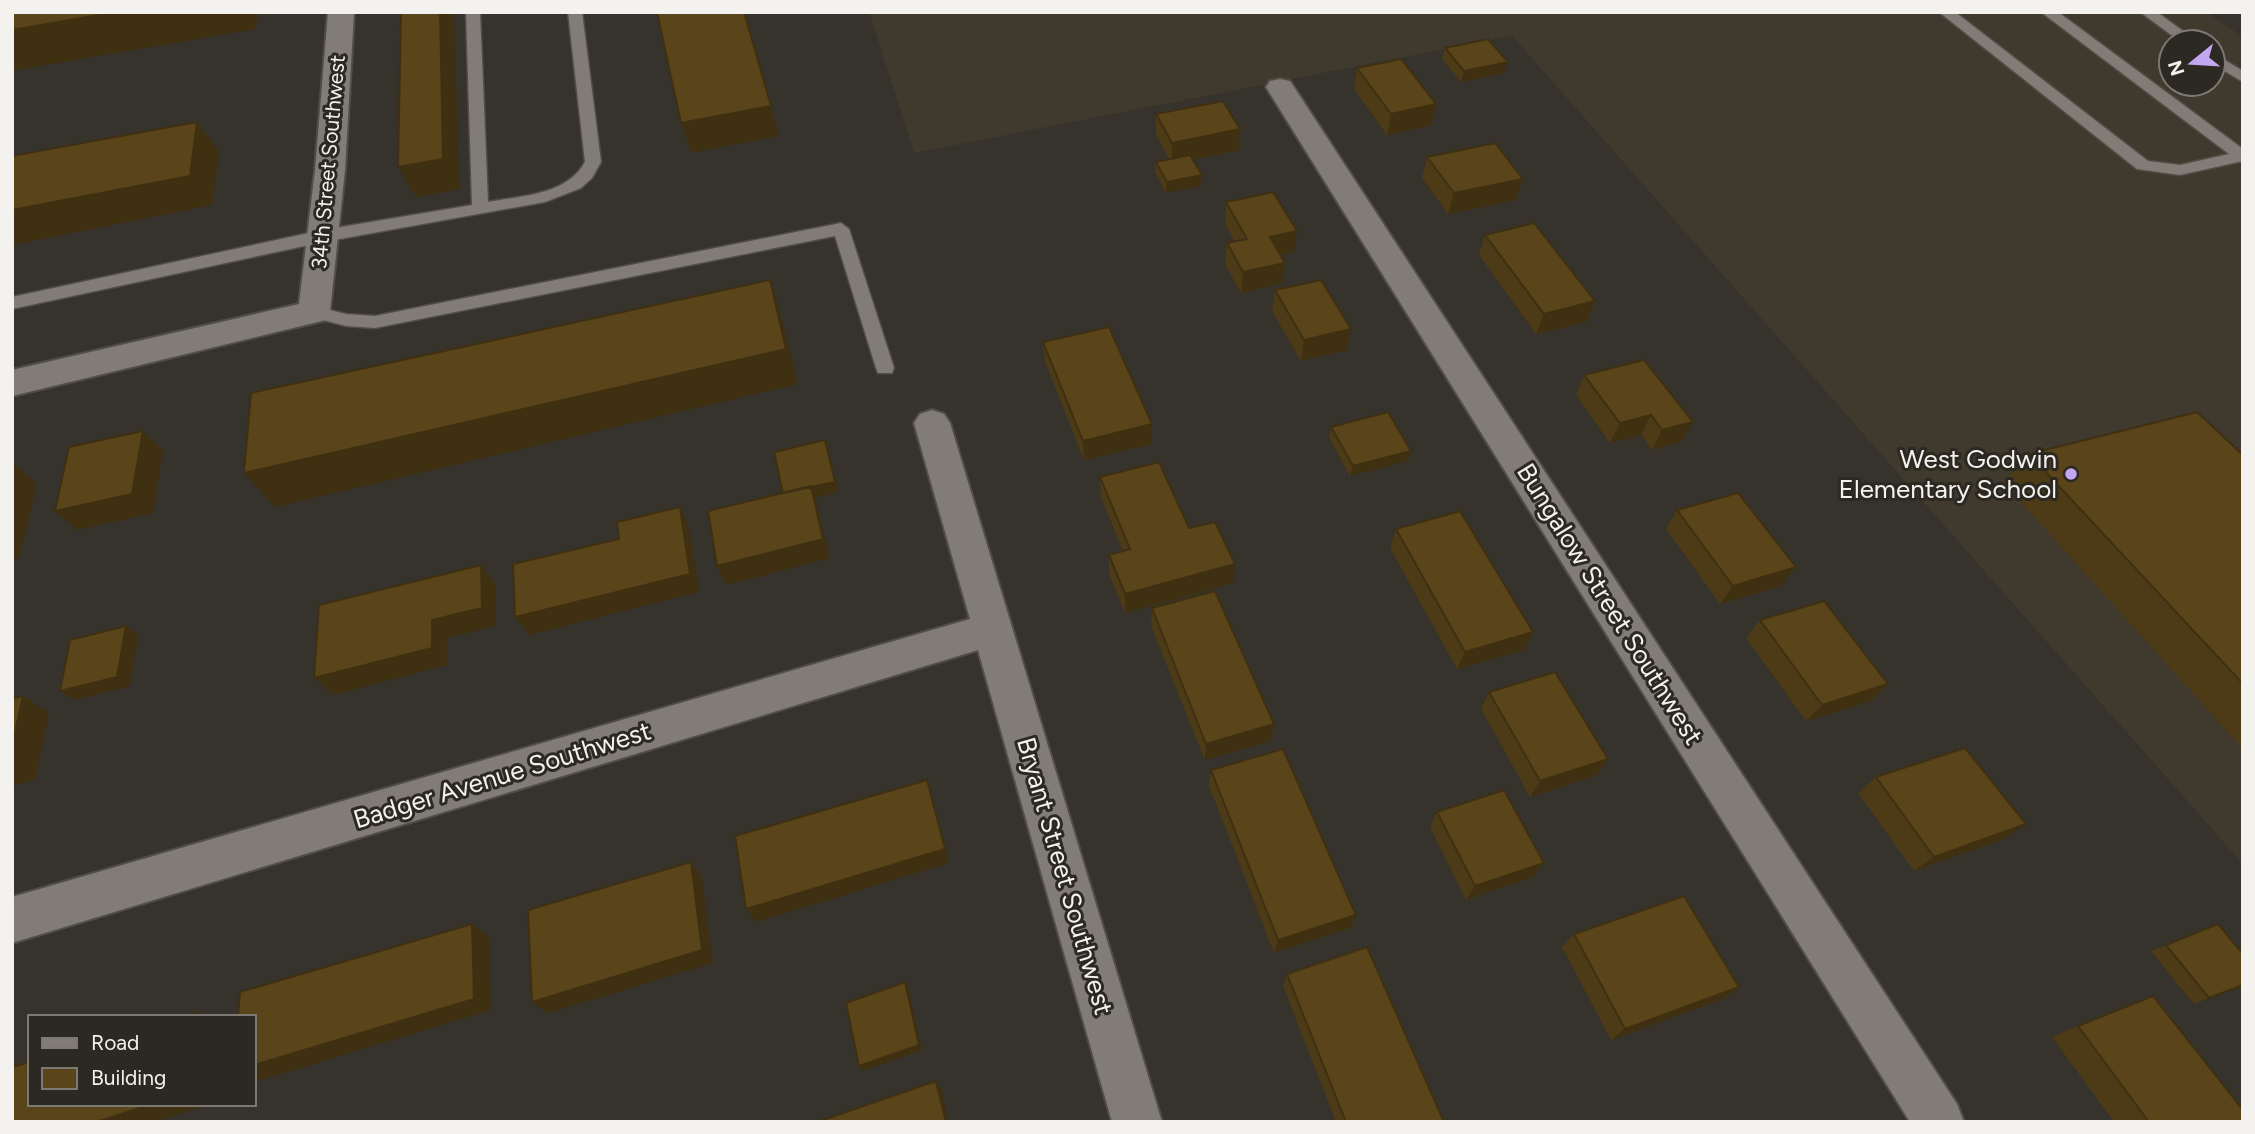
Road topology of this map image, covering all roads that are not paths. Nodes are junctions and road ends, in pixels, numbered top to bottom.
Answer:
1 (341, 12) edge
2 (473, 12) edge
3 (575, 12) edge
4 (1946, 12) edge
5 (2048, 12) edge
6 (2147, 12) edge
7 (2170, 28) edge
8 (2227, 67) edge
9 (2243, 78) edge
10 (1280, 87) dead end
11 (2242, 156) edge
12 (480, 209) junction
13 (323, 236) junction
14 (12, 303) edge
15 (314, 312) junction
16 (886, 368) dead end
17 (12, 383) edge
18 (932, 423) dead end
19 (992, 629) junction
20 (12, 920) edge
21 (1137, 1122) edge
22 (1939, 1122) edge

1 - 13 street, 34th Street Southwest
2 - 12 lane
3 - 12 lane
4 - 11 lane
5 - 11 lane
6 - 7 lane
8 - 9 lane
10 - 22 street, Bungalow Street Southwest
12 - 13 lane
13 - 14 lane
13 - 15 street, 34th Street Southwest
15 - 16 lane
15 - 17 street
18 - 19 street, Bryant Street Southwest
19 - 20 street, Badger Avenue Southwest
19 - 21 street, Bryant Street Southwest

